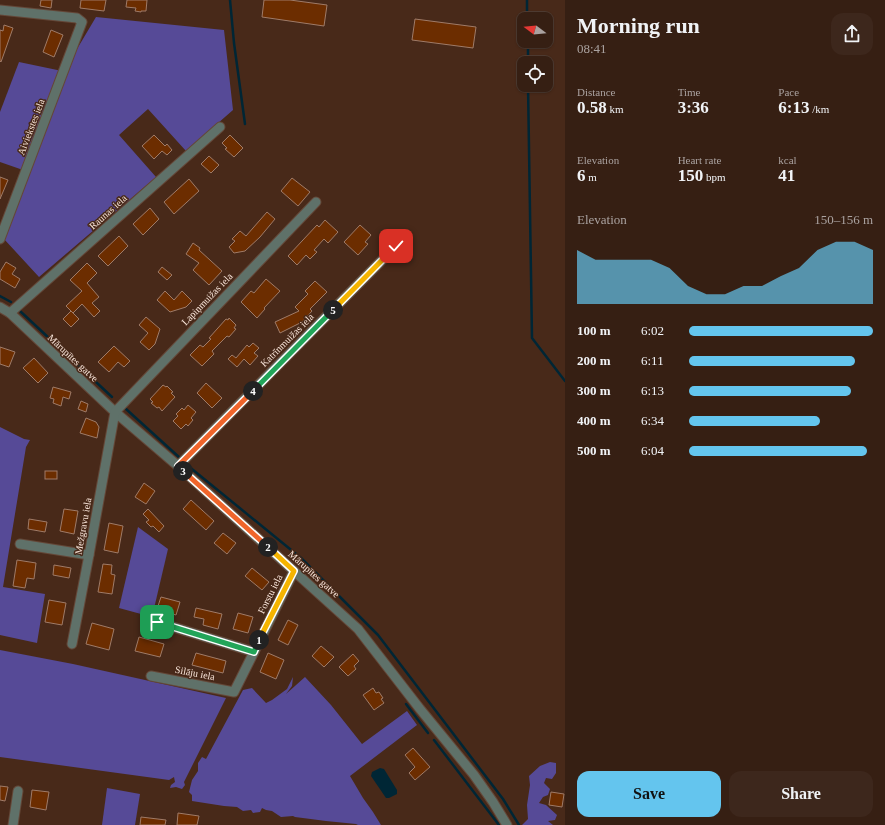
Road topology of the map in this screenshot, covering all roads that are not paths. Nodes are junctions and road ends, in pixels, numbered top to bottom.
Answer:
1 (0, 10) edge
2 (220, 127) dead end
3 (316, 202) dead end
4 (0, 239) edge
5 (396, 246) dead end
6 (0, 307) edge
7 (10, 313) junction
8 (115, 412) junction
9 (178, 466) junction
10 (20, 544) dead end
11 (89, 555) junction
12 (294, 571) junction
13 (157, 622) dead end
14 (72, 644) dead end
15 (254, 652) junction
16 (151, 676) dead end
17 (234, 692) joint
18 (18, 791) dead end
19 (13, 825) edge
20 (507, 825) edge

1 - 4 street, Aiviekstes iela
2 - 7 street, Raunas iela
3 - 8 street, Lapiņmuižas iela
5 - 9 street, Katrīnmuižas iela
6 - 7 street, Mārupītes gatve
7 - 8 street, Mārupītes gatve
8 - 9 street, Mārupītes gatve
8 - 11 street, Mežgravu iela
9 - 12 street, Mārupītes gatve
10 - 11 street
11 - 14 street, Mežgravu iela
12 - 15 street, Forstu iela
12 - 20 street, Mārupītes gatve
13 - 15 street
15 - 17 street, Forstu iela
16 - 17 street, Silāju iela
18 - 19 street

